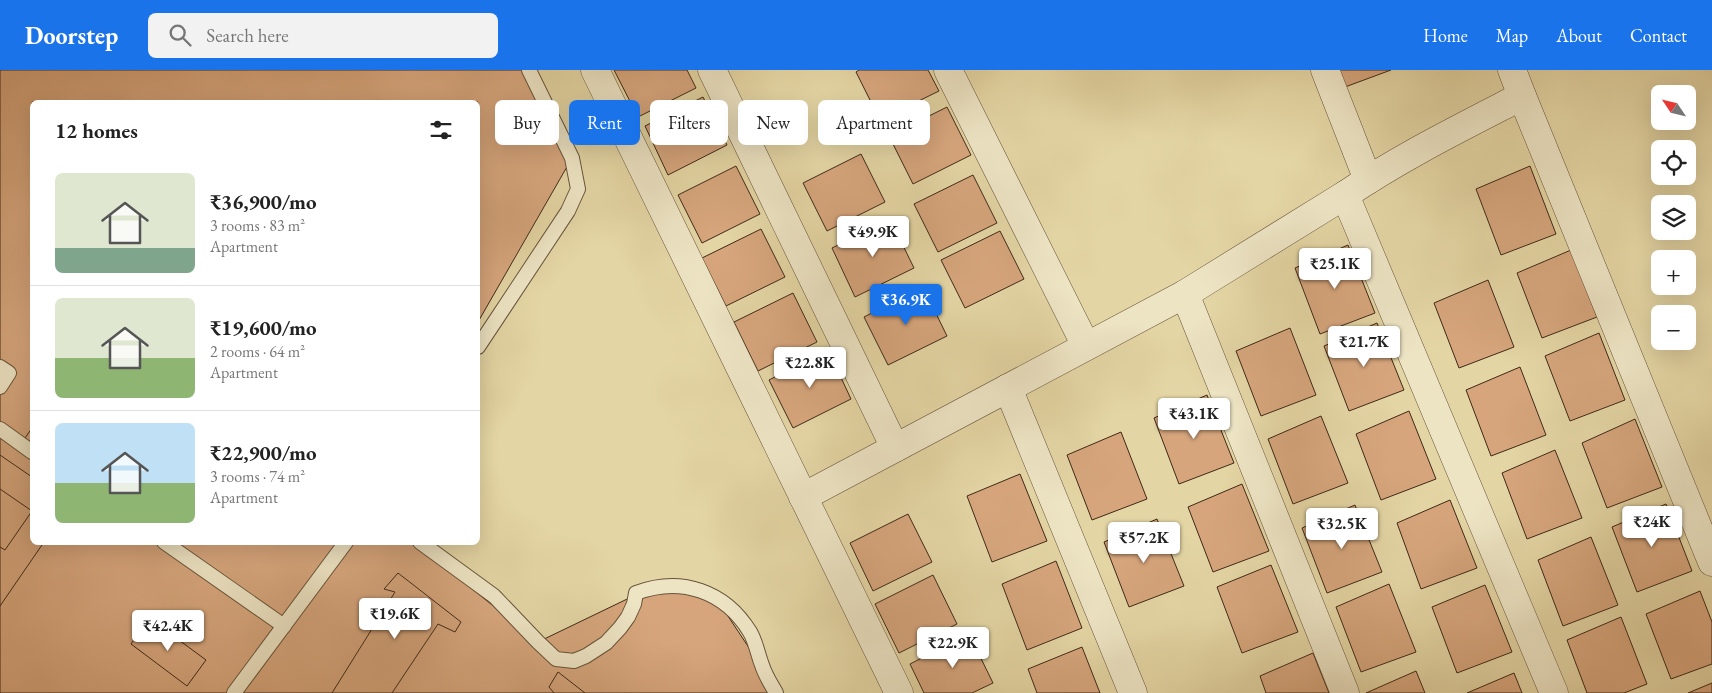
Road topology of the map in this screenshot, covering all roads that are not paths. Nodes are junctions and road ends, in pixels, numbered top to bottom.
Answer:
1 (530, 70) edge
2 (595, 70) edge
3 (712, 70) edge
4 (948, 70) edge
5 (1325, 70) edge
6 (1512, 70) edge
7 (1522, 96) junction
8 (1368, 180) junction
9 (1345, 196) junction
10 (1185, 294) junction
11 (480, 344) edge
12 (1086, 346) junction
13 (0, 367) edge
14 (0, 387) edge
15 (1008, 388) junction
16 (0, 429) edge
17 (895, 448) junction
18 (30, 451) edge
19 (803, 497) junction
20 (168, 545) edge
21 (344, 545) edge
22 (424, 545) edge
23 (1712, 562) edge
24 (284, 626) junction
25 (234, 693) edge
26 (776, 693) edge
27 (899, 693) edge
28 (1133, 693) edge
29 (1345, 693) edge
30 (1554, 693) edge

1 - 11 lane
2 - 19 street
3 - 17 street
4 - 12 street
5 - 8 street
6 - 7 street
7 - 8 street
7 - 23 street
8 - 9 street
9 - 10 street
9 - 30 street
10 - 12 street
10 - 29 street
12 - 15 street
13 - 14 lane
15 - 17 street
15 - 28 street
16 - 18 lane
17 - 19 street
19 - 27 street
20 - 24 lane
21 - 24 lane
22 - 26 lane
24 - 25 lane

